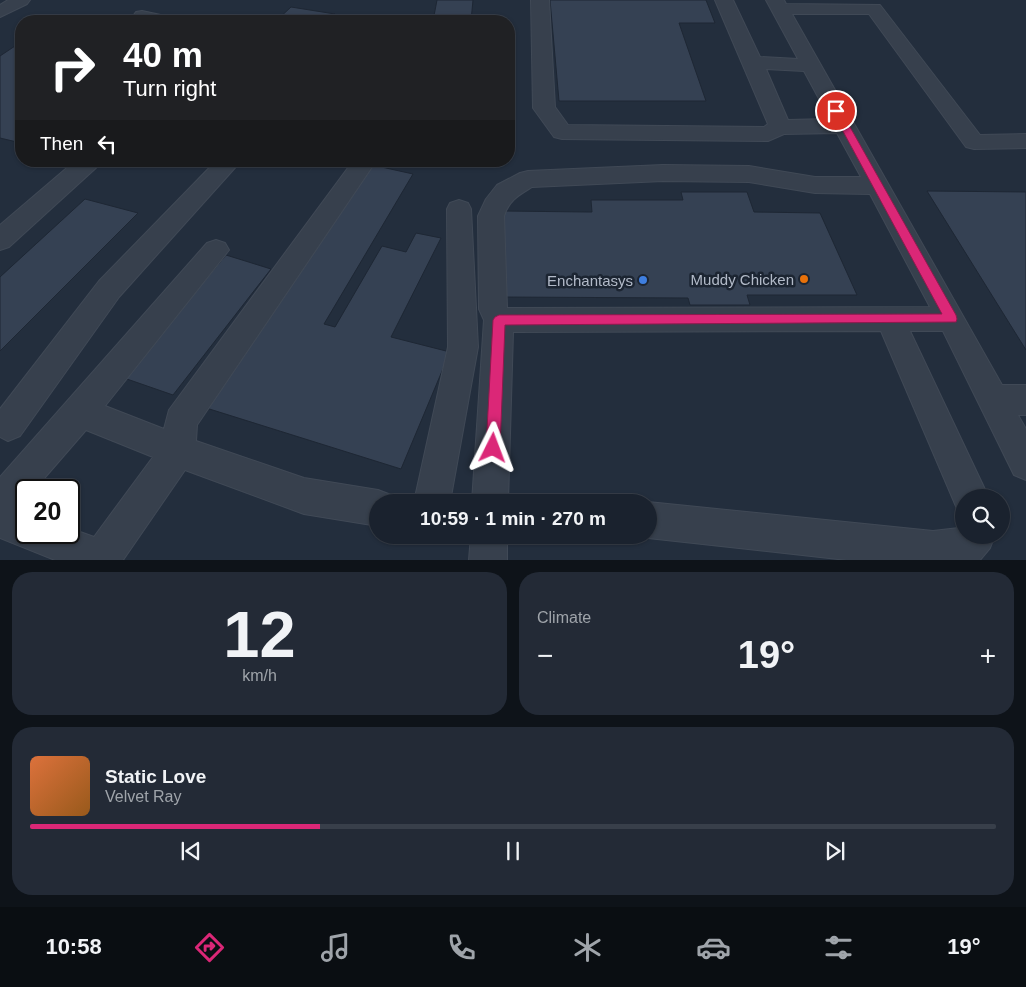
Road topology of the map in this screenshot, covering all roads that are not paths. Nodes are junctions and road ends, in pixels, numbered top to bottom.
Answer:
1 (21, 0) edge
2 (540, 0) edge
3 (724, 0) edge
4 (778, 4) edge
5 (0, 12) edge
6 (753, 63) junction
7 (811, 65) junction
8 (780, 126) junction
9 (845, 126) junction
10 (1026, 141) edge
11 (83, 167) edge
12 (224, 167) edge
13 (361, 167) edge
14 (878, 186) junction
15 (459, 210) dead end
16 (0, 240) edge
17 (216, 250) dead end
18 (890, 319) junction
19 (951, 319) junction
20 (499, 320) junction
21 (994, 400) junction
22 (1026, 400) edge
23 (80, 412) junction
24 (3, 429) edge
25 (178, 451) junction
26 (1026, 463) edge
27 (968, 489) edge
28 (434, 494) edge
29 (490, 494) edge
30 (0, 503) edge
31 (369, 507) edge
32 (0, 520) edge
33 (657, 521) edge
34 (15, 526) edge
35 (63, 544) edge
36 (489, 544) edge
37 (970, 544) edge
38 (102, 559) edge
39 (488, 560) edge

1 - 5 street
2 - 8 street
3 - 6 street
4 - 7 street
4 - 10 street
6 - 7 street
6 - 8 street
7 - 9 street
8 - 9 street
9 - 14 street
11 - 16 street
12 - 24 street
13 - 25 street
14 - 19 street
14 - 20 street
15 - 28 street
17 - 23 street
18 - 19 street
18 - 20 street
18 - 27 street
19 - 21 street
20 - 29 street
21 - 22 street
21 - 26 street
23 - 25 street
23 - 30 street
25 - 31 street
25 - 38 street
32 - 34 street
33 - 37 street
35 - 38 street
36 - 39 street

